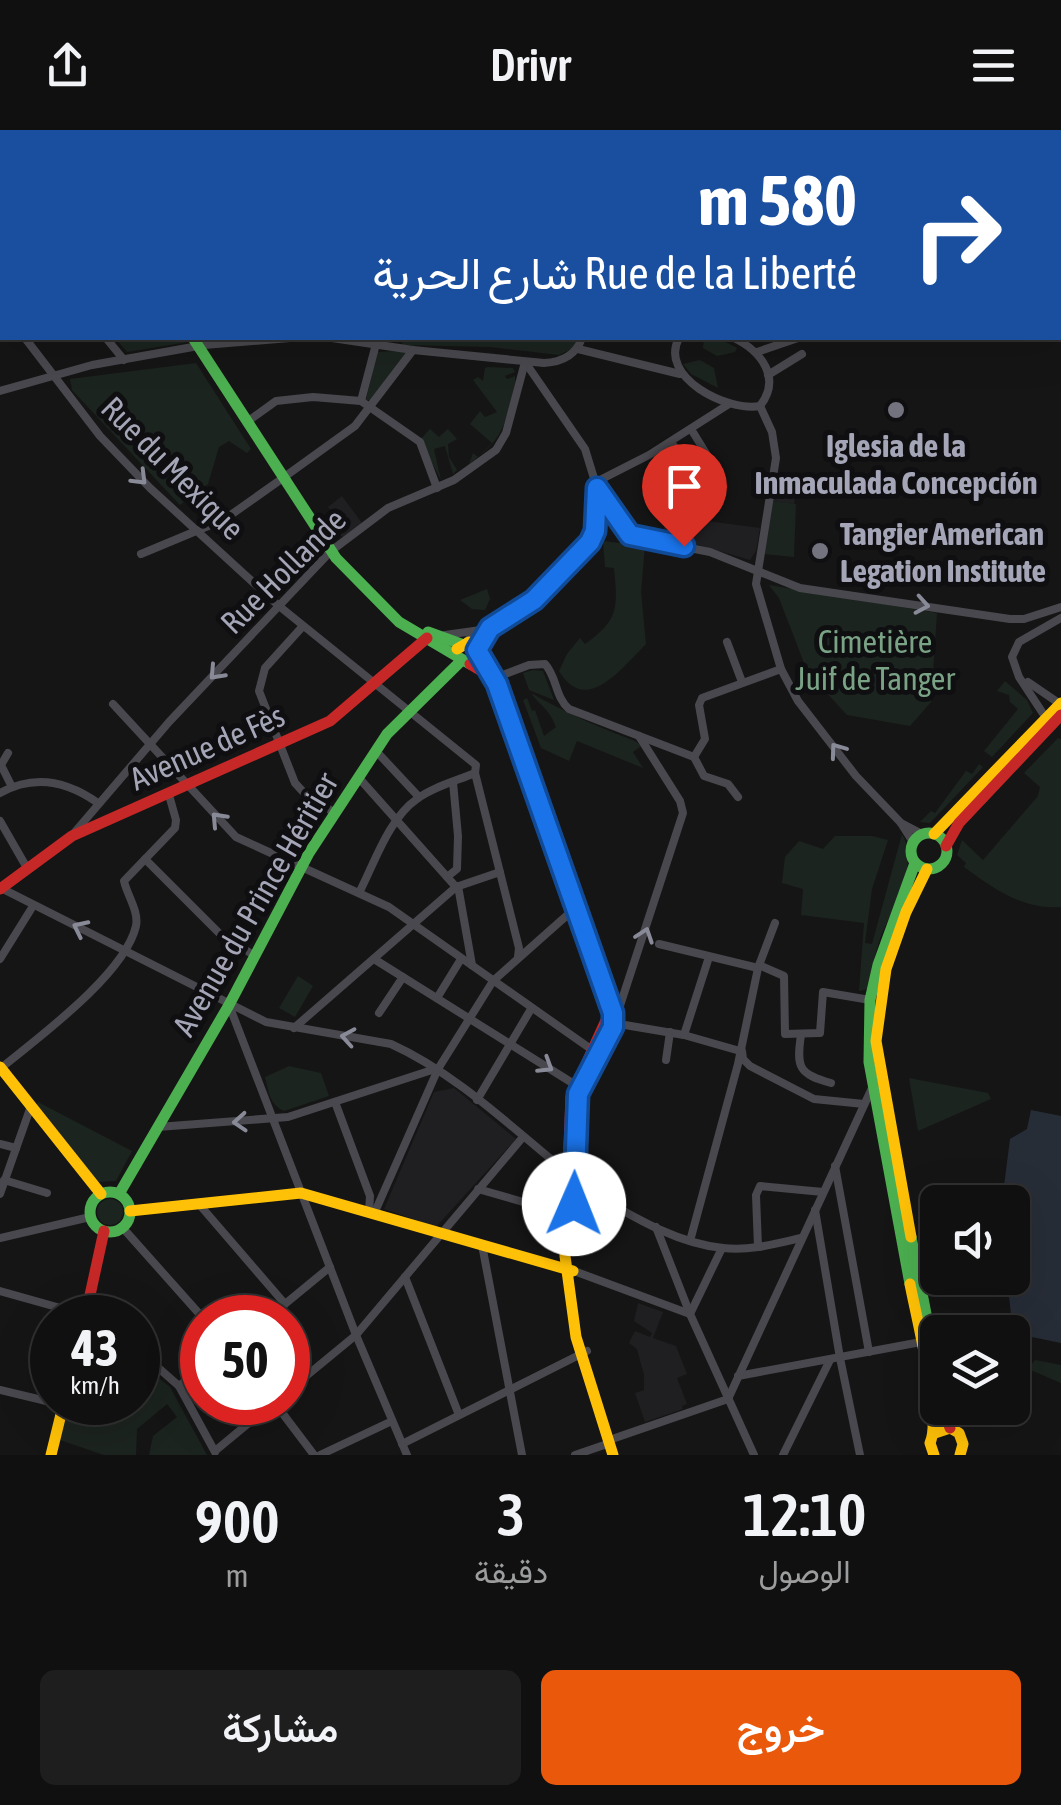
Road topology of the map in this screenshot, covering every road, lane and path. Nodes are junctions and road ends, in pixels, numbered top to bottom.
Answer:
1 (27, 340) edge
2 (108, 340) edge
3 (230, 340) edge
4 (347, 340) edge
5 (581, 340) edge
6 (678, 340) edge
7 (737, 340) edge
8 (792, 340) edge
9 (200, 341) edge
10 (376, 344) junction
11 (578, 349) junction
12 (413, 350) junction
13 (757, 352) junction
14 (802, 354) dead end
15 (124, 360) junction
16 (525, 362) junction
17 (681, 374) junction
18 (768, 375) junction
19 (55, 376) junction
20 (0, 391) edge
21 (361, 401) junction
22 (729, 404) junction
23 (371, 406) junction
24 (760, 406) junction
25 (251, 419) junction
26 (691, 429) junction
27 (671, 442) junction
28 (285, 477) junction
29 (597, 485) junction
30 (437, 488) junction
31 (198, 532) junction
32 (333, 549) junction
33 (141, 554) dead end
34 (759, 570) junction
35 (278, 606) junction
36 (1061, 607) edge
37 (1061, 618) edge
38 (303, 626) junction
39 (490, 628) junction
40 (430, 637) junction
41 (727, 642) dead end
42 (466, 653) junction
43 (781, 670) junction
44 (1018, 672) junction
45 (493, 674) junction
46 (742, 682) junction
47 (375, 684) junction
48 (1060, 703) edge
49 (113, 704) dead end
50 (409, 710) junction
51 (1061, 714) edge
52 (1046, 718) junction
53 (639, 736) junction
54 (151, 742) junction
55 (281, 744) junction
56 (376, 751) junction
57 (8, 753) dead end
58 (694, 758) junction
59 (0, 762) edge
60 (473, 774) junction
61 (359, 778) junction
62 (453, 782) junction
63 (12, 786) junction
64 (190, 786) junction
65 (0, 794) edge
66 (169, 795) junction
67 (419, 797) junction
68 (738, 797) dead end
69 (98, 803) junction
70 (335, 813) junction
71 (0, 821) edge
72 (397, 821) junction
73 (72, 836) junction
74 (923, 837) junction
75 (946, 846) junction
76 (145, 859) junction
77 (921, 866) junction
78 (302, 867) junction
79 (27, 868) junction
80 (500, 872) junction
81 (448, 878) junction
82 (457, 887) junction
83 (0, 888) edge
84 (359, 893) junction
85 (33, 906) junction
86 (573, 910) junction
87 (775, 923) dead end
88 (414, 925) junction
89 (659, 944) dead end
90 (126, 951) junction
91 (254, 956) junction
92 (709, 957) junction
93 (0, 959) edge
94 (374, 959) junction
95 (462, 959) junction
96 (517, 960) junction
97 (758, 966) junction
98 (472, 967) junction
99 (402, 977) junction
100 (493, 982) junction
101 (437, 998) junction
102 (870, 1000) junction
103 (229, 1005) junction
104 (532, 1009) junction
105 (379, 1013) dead end
106 (470, 1019) junction
107 (613, 1027) junction
108 (294, 1028) junction
109 (670, 1032) junction
110 (801, 1034) junction
111 (684, 1035) junction
112 (510, 1044) junction
113 (740, 1046) junction
114 (596, 1049) junction
115 (666, 1060) dead end
116 (1, 1067) edge
117 (437, 1068) junction
118 (831, 1083) dead end
119 (574, 1084) junction
120 (872, 1088) junction
121 (476, 1100) junction
122 (335, 1102) junction
123 (865, 1104) junction
124 (31, 1106) junction
125 (272, 1120) junction
126 (157, 1127) junction
127 (522, 1136) junction
128 (0, 1144) edge
129 (16, 1148) junction
130 (836, 1166) junction
131 (572, 1178) junction
132 (4, 1180) junction
133 (478, 1190) junction
134 (301, 1192) junction
135 (822, 1192) junction
136 (47, 1193) dead end
137 (0, 1194) edge
138 (101, 1194) junction
139 (119, 1194) junction
140 (603, 1199) junction
141 (198, 1203) junction
142 (569, 1209) junction
143 (815, 1210) junction
144 (130, 1211) junction
145 (372, 1213) junction
146 (90, 1217) junction
147 (656, 1227) junction
148 (122, 1228) junction
149 (104, 1231) junction
150 (440, 1234) junction
151 (0, 1238) edge
152 (800, 1238) junction
153 (690, 1241) junction
154 (482, 1245) junction
155 (758, 1247) junction
156 (722, 1248) junction
157 (330, 1268) junction
158 (571, 1270) junction
159 (405, 1277) junction
160 (0, 1292) edge
161 (93, 1295) edge
162 (182, 1295) edge
163 (276, 1295) edge
164 (296, 1295) edge
165 (30, 1300) edge
166 (690, 1314) junction
167 (926, 1315) edge
168 (356, 1335) junction
169 (920, 1337) edge
170 (920, 1342) edge
171 (584, 1352) junction
172 (869, 1352) junction
173 (835, 1359) junction
174 (160, 1369) edge
175 (310, 1373) edge
176 (738, 1376) junction
177 (179, 1386) joint
178 (0, 1390) edge
179 (509, 1390) junction
180 (30, 1397) edge
181 (728, 1399) junction
182 (459, 1415) junction
183 (392, 1421) junction
184 (59, 1425) edge
185 (248, 1425) edge
186 (293, 1425) edge
187 (934, 1425) edge
188 (949, 1425) edge
189 (950, 1428) junction
190 (935, 1433) junction
191 (402, 1444) junction
192 (613, 1446) edge
193 (930, 1452) edge
194 (216, 1453) edge
195 (51, 1455) edge
196 (317, 1455) edge
197 (407, 1455) edge
198 (522, 1455) edge
199 (575, 1455) edge
200 (621, 1455) edge
201 (754, 1455) edge
202 (783, 1455) edge
203 (860, 1455) edge
204 (960, 1455) edge

1 - 19 street, Rue du Mexique
2 - 15 street
3 - 9 street
4 - 10 street
5 - 11 street
6 - 17 street
7 - 13 street
8 - 13 street
9 - 15 street
9 - 25 main road
9 - 28 main road
10 - 12 street
10 - 21 street
11 - 16 street
11 - 17 street
12 - 16 street
12 - 23 street
13 - 18 street
14 - 18 street
15 - 19 street
16 - 29 street
16 - 30 street, Rue Hollande
17 - 22 street
18 - 24 street
19 - 20 street
19 -> 31 street, Rue du Mexique
21 - 23 street
21 - 25 street
22 - 24 street
22 - 26 street
23 - 28 street
23 - 30 street
24 - 34 street
25 - 28 main road
26 - 27 street
26 - 27 street
27 - 29 street
28 - 31 street
28 - 32 main road
29 - 34 street
29 - 39 street
30 - 32 street, Rue Hollande
31 - 33 street
31 - 35 street, Rue du Mexique
32 - 35 street, Rue Hollande
32 - 40 main road
34 -> 36 street
34 - 43 street
35 - 38 street, Rue du Mexique
35 -> 54 street, Rue Hollande
37 - 44 street
38 - 47 street, Rue du Mexique
38 - 55 street
39 - 40 street
39 - 42 street
39 - 42 street
40 - 42 main road
40 - 47 main road, Avenue de Fès
41 - 46 street
42 - 45 main road
42 - 50 main road, Avenue du Prince Héritier
42 - 86 main road
43 - 46 street
74 -> 43 street
44 - 48 street
44 - 52 street
45 - 53 street
45 - 107 main road
46 - 58 street
47 - 50 street, Rue du Mexique
47 - 55 main road, Avenue de Fès
48 - 52 main road
49 - 54 street
50 - 56 main road, Avenue du Prince Héritier
50 - 60 street, Rue du Mexique
51 - 75 main road
52 - 74 main road
53 - 58 street
107 -> 53 street
54 - 64 street
54 - 69 street, Rue Hollande
55 - 64 main road, Avenue de Fès
55 - 70 street
56 - 61 main road, Avenue du Prince Héritier
56 - 67 street
57 - 59 street
58 - 68 street
59 - 63 street
60 - 62 street
60 - 80 street
61 - 70 main road, Avenue du Prince Héritier
61 - 72 street
62 - 67 street
62 - 81 street
63 - 65 street
63 - 69 street
64 - 66 main road, Avenue de Fès
78 -> 64 street
66 - 73 main road, Avenue de Fès
66 - 76 street
67 - 72 street
69 - 73 street, Rue Hollande
70 - 78 main road, Avenue du Prince Héritier
71 - 79 street
72 - 81 street
72 - 84 street
73 - 79 main road, Avenue de Fès
74 - 75 main road
74 - 77 main road
75 - 77 main road
76 - 90 street
76 - 91 street
77 - 102 main road
77 - 167 main road
78 - 84 street
78 - 91 main road, Avenue du Prince Héritier
79 - 83 main road, Avenue de Fès
80 - 82 street
80 - 96 street
81 - 82 street
82 - 88 street
82 - 98 street
83 - 85 street
84 - 88 street
90 -> 85 street
85 - 93 street
86 - 96 street
86 - 114 main road
87 - 97 street
88 - 94 street
88 - 95 street
89 - 92 street
90 - 103 street
90 - 116 street
91 - 103 main road, Avenue du Prince Héritier
92 - 97 street
92 - 111 street
94 - 99 street
94 - 108 street
95 - 98 street
95 - 101 street
96 - 100 street
97 - 110 street
97 - 113 street
98 - 100 street
99 - 101 street
99 - 105 street
100 - 104 street
100 - 106 street
101 - 106 street
102 - 110 street
102 - 120 main road
103 - 108 street
103 - 125 street
103 - 126 main road, Avenue du Prince Héritier
104 - 112 street
104 - 114 street
106 - 112 street
106 - 117 street
107 - 109 street
107 - 114 main road
117 -> 108 street
109 - 111 street
109 - 115 street
110 - 118 street
111 - 113 street
112 -> 119 street
112 - 121 street
113 - 123 street
113 - 153 street
114 - 119 main road
114 - 131 main road
116 - 124 main road
117 - 121 street
117 - 122 street
117 - 145 street
119 - 131 main road
120 - 123 street
120 - 169 main road
121 - 127 street
122 - 125 street
122 - 145 street
123 - 130 street
124 - 129 street
124 - 138 main road
125 -> 126 street
125 - 134 street
126 - 139 main road, Avenue du Prince Héritier
127 - 131 street
127 - 133 street
128 - 129 street
129 - 132 street
130 - 135 street
130 - 172 street
131 - 140 street
131 - 142 main road
132 - 136 street
132 - 137 street
133 - 142 street
133 - 150 street
134 - 141 main road
134 - 145 main road
134 - 157 street
135 - 143 street
135 - 155 street
138 - 139 main road
138 - 146 main road
139 - 144 main road
140 - 142 street
140 - 147 street
141 - 144 main road
141 - 163 street
142 - 158 main road
143 - 152 street
143 - 173 street
144 - 148 main road
145 - 150 main road
146 - 149 main road
146 - 151 street
147 - 153 street
147 - 166 street
148 - 149 main road
148 - 162 street
149 - 161 main road
150 - 154 main road
150 - 159 street
152 - 155 street
152 - 176 street
153 - 156 street
154 - 158 main road
154 - 179 street
155 - 156 street
156 - 166 street
157 - 164 street
157 - 168 street
158 - 166 street
158 - 171 main road
159 - 168 street
159 - 182 street
160 - 165 street
166 - 181 street
168 - 175 street
168 - 183 street
170 - 172 street
171 - 179 street
171 - 192 main road
172 - 173 street
173 - 176 street
173 - 202 street
173 - 203 street
174 - 177 street
176 - 181 street
177 - 194 street
178 - 180 street
179 - 182 street
179 - 198 street
181 - 192 street
181 - 201 street
182 - 191 street
183 - 191 street
183 - 196 street
184 - 195 main road
185 - 194 street
186 - 196 street
187 - 190 main road
188 - 189 main road
189 - 190 main road
189 - 204 main road
190 - 193 main road
191 - 197 street
192 - 199 street
192 - 200 main road

